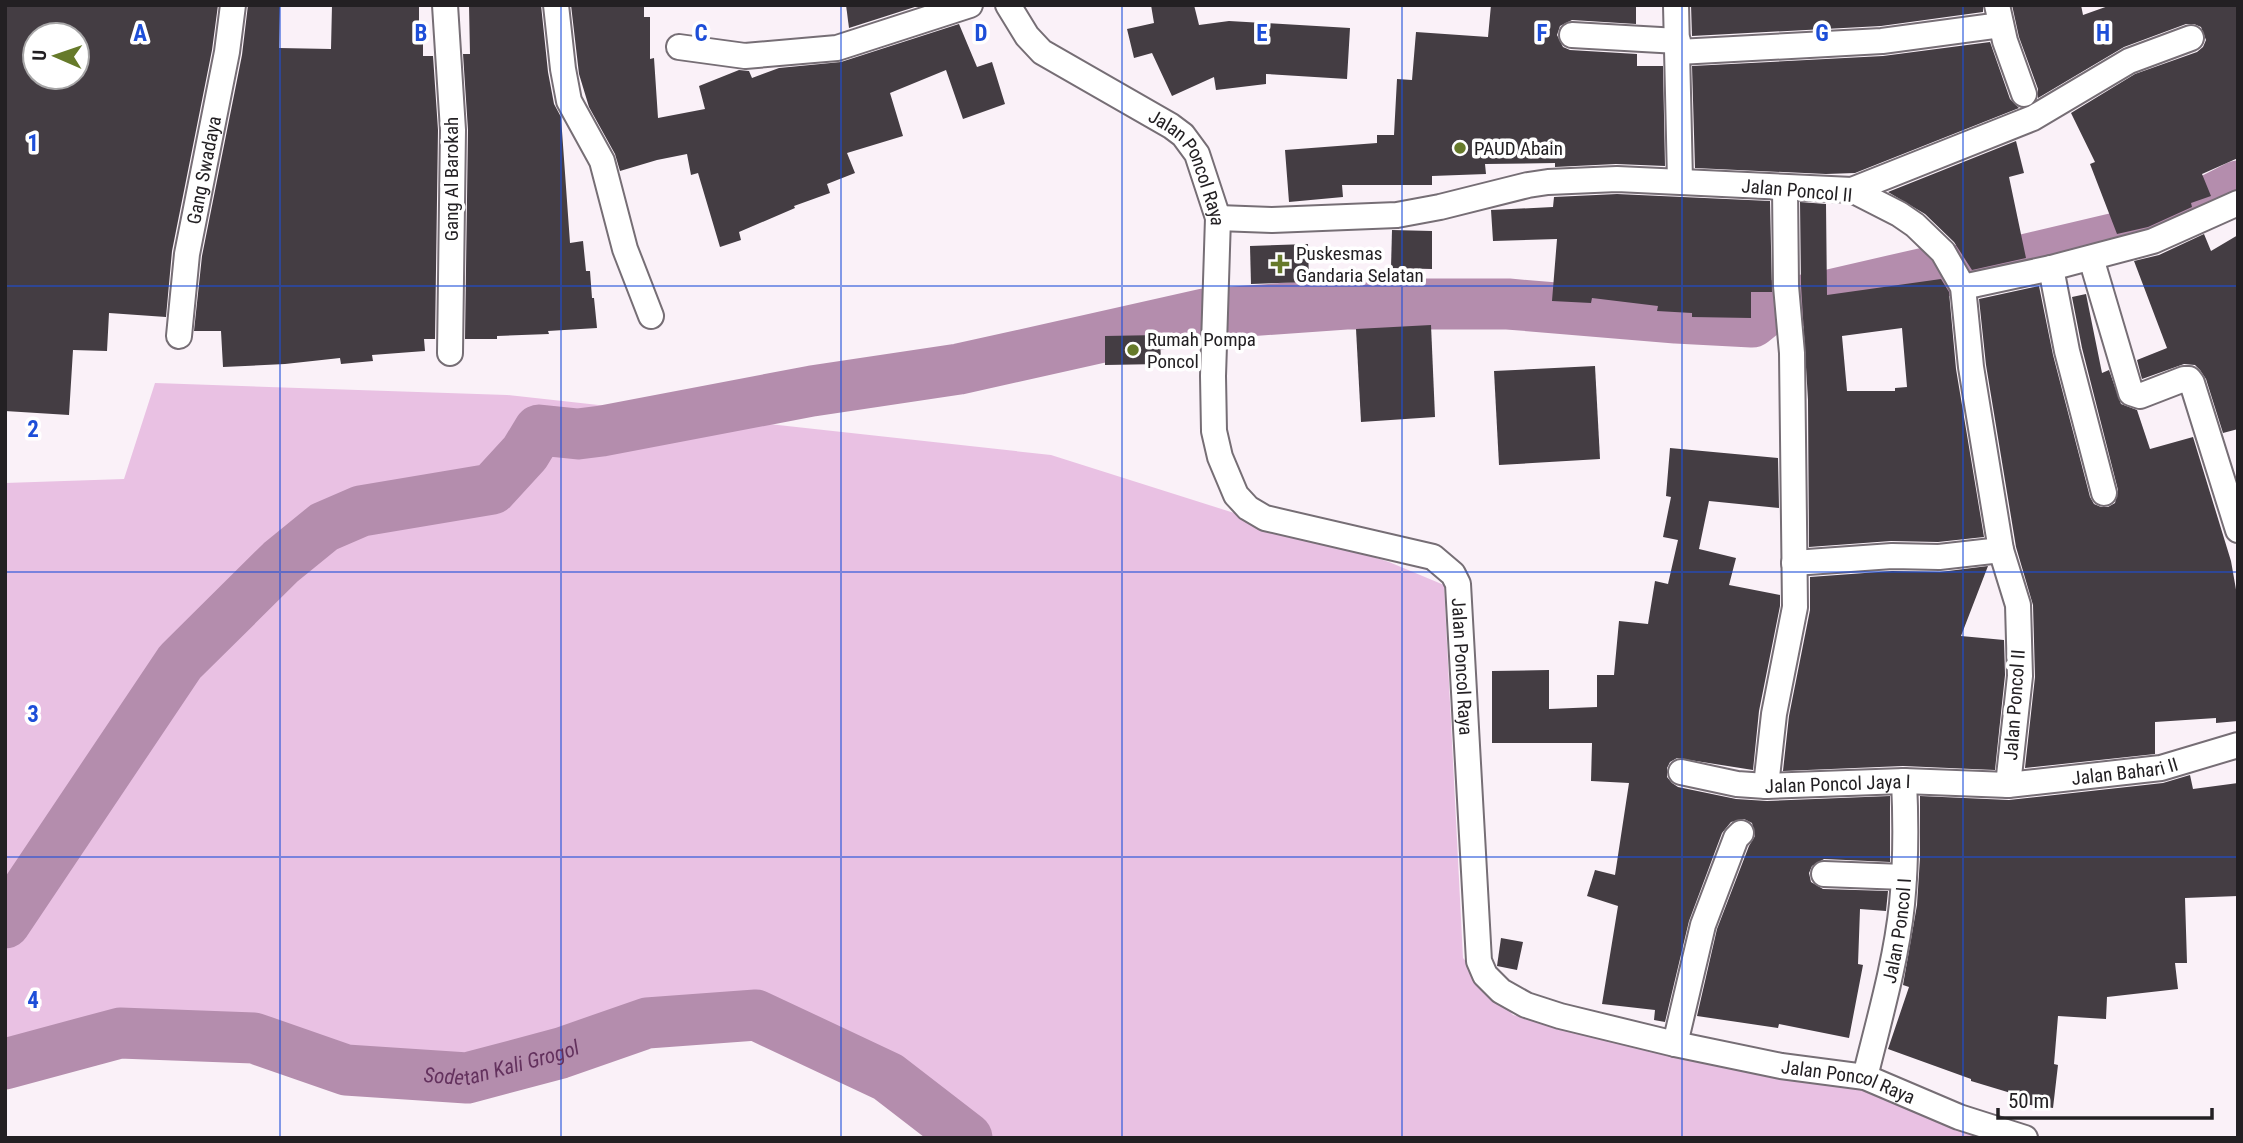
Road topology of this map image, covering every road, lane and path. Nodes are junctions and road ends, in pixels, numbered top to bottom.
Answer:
1 (233, 5) edge
2 (445, 5) edge
3 (556, 5) edge
4 (970, 5) edge
5 (1008, 5) edge
6 (1676, 5) edge
7 (1999, 15) edge
8 (1572, 34) dead end
9 (2191, 38) dead end
10 (1678, 46) junction
11 (680, 47) dead end
12 (2024, 94) dead end
13 (1680, 181) junction
14 (1785, 187) junction
15 (1852, 190) junction
16 (2238, 203) edge
17 (1217, 218) junction
18 (2091, 258) junction
19 (2051, 268) junction
20 (1958, 277) junction
21 (651, 316) dead end
22 (179, 336) dead end
23 (450, 353) dead end
24 (2104, 493) dead end
25 (2238, 530) edge
26 (2001, 550) junction
27 (1794, 563) junction
28 (2238, 745) edge
29 (1681, 772) dead end
30 (1904, 781) junction
31 (2008, 785) junction
32 (1766, 786) junction
33 (1741, 834) dead end
34 (1824, 874) dead end
35 (1904, 877) junction
36 (1675, 1044) junction
37 (1865, 1077) junction
38 (2025, 1138) edge

1 - 22 street, Gang Swadaya
2 - 23 street, Gang Al Barokah
3 - 21 street
4 - 11 street
5 - 17 street, Jalan Poncol Raya
6 - 10 street
7 - 10 street
7 - 12 street
8 - 10 street
9 - 15 street
10 - 13 street
13 - 14 street, Jalan Poncol II
13 - 17 street, Jalan Poncol II
14 - 15 street, Jalan Poncol II
14 - 27 street, Jalan Poncol Jaya I
15 - 20 street, Jalan Poncol II
16 - 18 street
17 - 36 street, Jalan Poncol Raya
18 - 19 street
18 - 25 street
19 - 20 street
19 - 24 street
20 - 26 street, Jalan Poncol II
26 - 27 street
26 - 31 street, Jalan Poncol II
27 - 32 street, Jalan Poncol Jaya I
28 - 31 street, Jalan Bahari II
29 - 32 street
30 - 31 street, Jalan Poncol Jaya I
30 - 32 street, Jalan Poncol Jaya I
30 - 35 street, Jalan Poncol I
33 - 36 street
34 - 35 street
35 - 37 street, Jalan Poncol I
36 - 37 street, Jalan Poncol Raya
37 - 38 street, Jalan Poncol Raya

